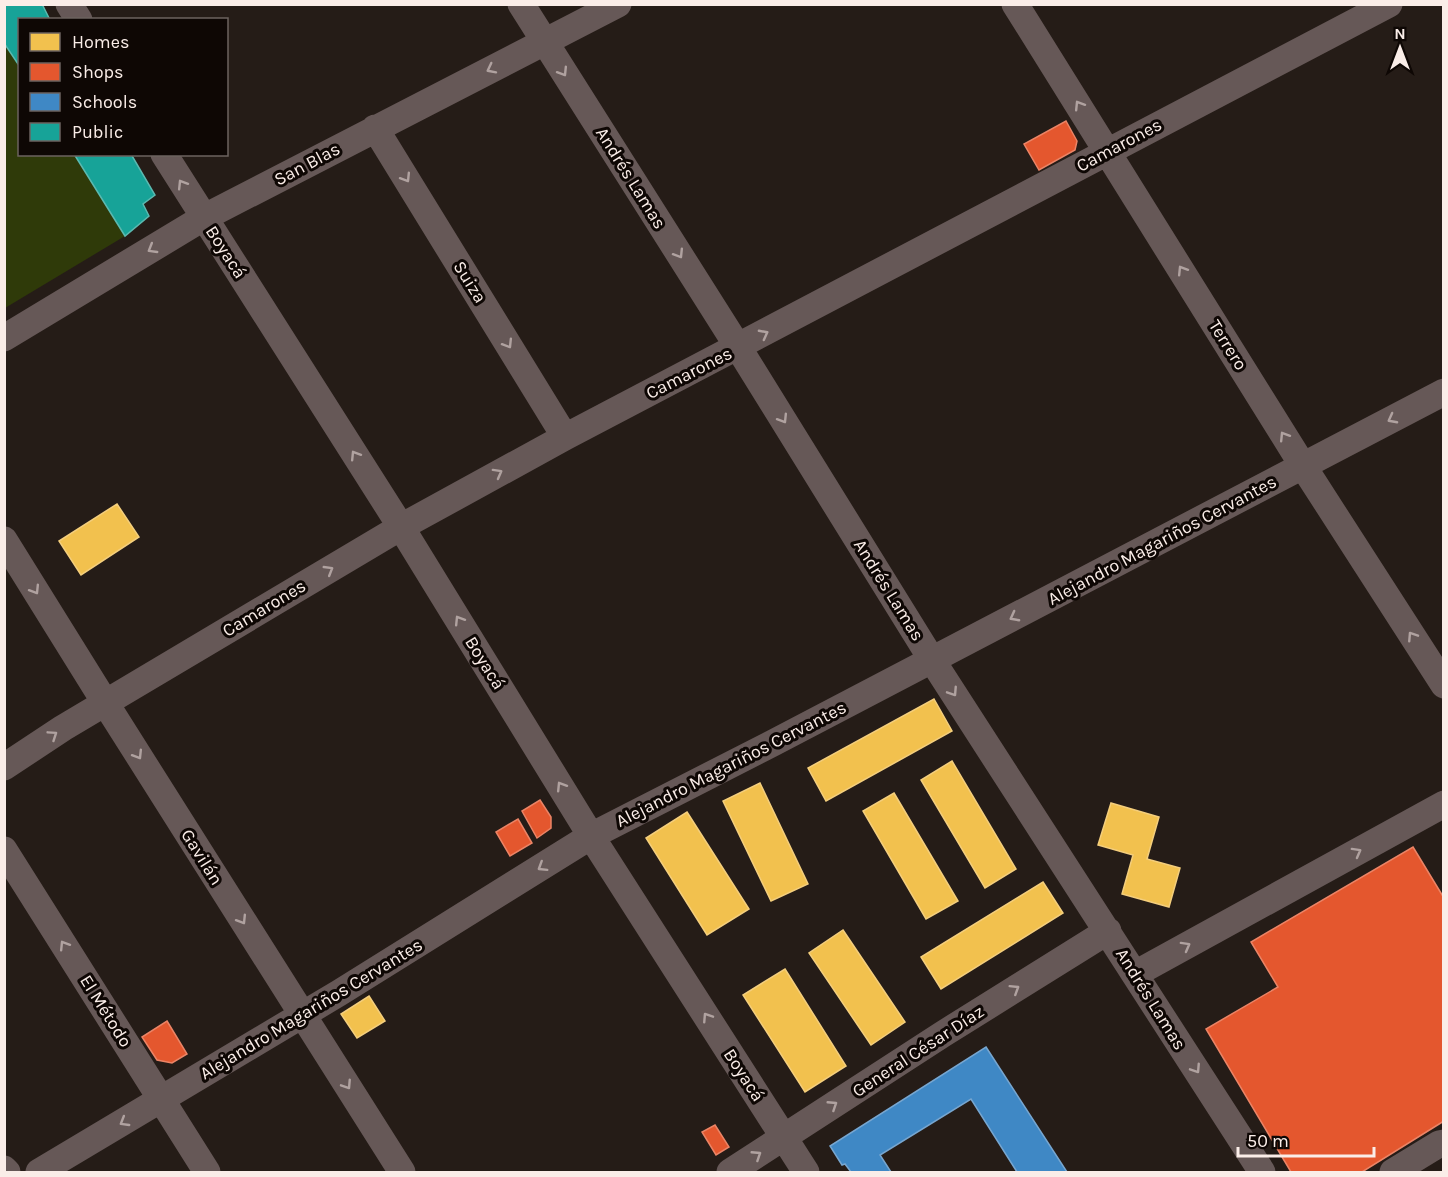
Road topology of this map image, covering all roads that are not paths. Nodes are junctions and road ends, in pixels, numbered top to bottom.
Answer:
1 (69, 4) edge
2 (521, 4) edge
3 (618, 4) edge
4 (1015, 4) edge
5 (1389, 4) edge
6 (78, 18) edge
7 (544, 42) junction
8 (375, 128) junction
9 (1107, 151) junction
10 (165, 156) edge
11 (203, 218) junction
12 (4, 338) edge
13 (738, 347) junction
14 (1443, 392) edge
15 (565, 436) junction
16 (1303, 466) junction
17 (401, 527) junction
18 (4, 540) edge
19 (932, 660) junction
20 (1443, 685) edge
21 (106, 704) junction
22 (4, 767) edge
23 (1443, 804) edge
24 (591, 836) junction
25 (4, 850) edge
26 (1108, 931) junction
27 (1135, 974) junction
28 (302, 1015) junction
29 (162, 1100) junction
30 (784, 1137) junction
31 (1443, 1143) edge
32 (39, 1173) edge
33 (207, 1173) edge
34 (402, 1173) edge
35 (730, 1173) edge
36 (806, 1173) edge
37 (1262, 1173) edge
38 (1393, 1173) edge

1 - 6 street
2 - 7 street, Andrés Lamas
3 - 7 street, San Blas
9 -> 4 street, Terrero
5 - 9 street, Camarones
7 -> 8 street, San Blas
7 -> 13 street, Andrés Lamas
8 - 11 street, San Blas
8 -> 15 street, Suiza
13 -> 9 street, Camarones
16 -> 9 street, Terrero
11 -> 10 street, Boyacá
11 -> 12 street, San Blas
17 -> 11 street, Boyacá
13 - 15 street, Camarones
13 -> 19 street, Andrés Lamas
14 -> 16 street, Alejandro Magariños Cervantes
17 -> 15 street, Camarones
16 -> 19 street, Alejandro Magariños Cervantes
20 -> 16 street, Terrero
21 -> 17 street, Camarones
24 -> 17 street, Boyacá
18 -> 21 street, Gavilán
19 - 24 street, Alejandro Magariños Cervantes
19 -> 26 street, Andrés Lamas
22 -> 21 street, Camarones
21 -> 28 street, Gavilán
27 -> 23 street
24 -> 28 street, Alejandro Magariños Cervantes
30 -> 24 street, Boyacá
29 -> 25 street, El Método
26 - 27 street, Andrés Lamas
30 -> 26 street, General César Díaz
27 -> 37 street, Andrés Lamas
28 - 29 street, Alejandro Magariños Cervantes
28 -> 34 street, Gavilán
29 -> 32 street, Alejandro Magariños Cervantes
29 - 33 street, El Método
35 -> 30 street, General César Díaz
30 - 36 street, Boyacá
31 - 38 street

